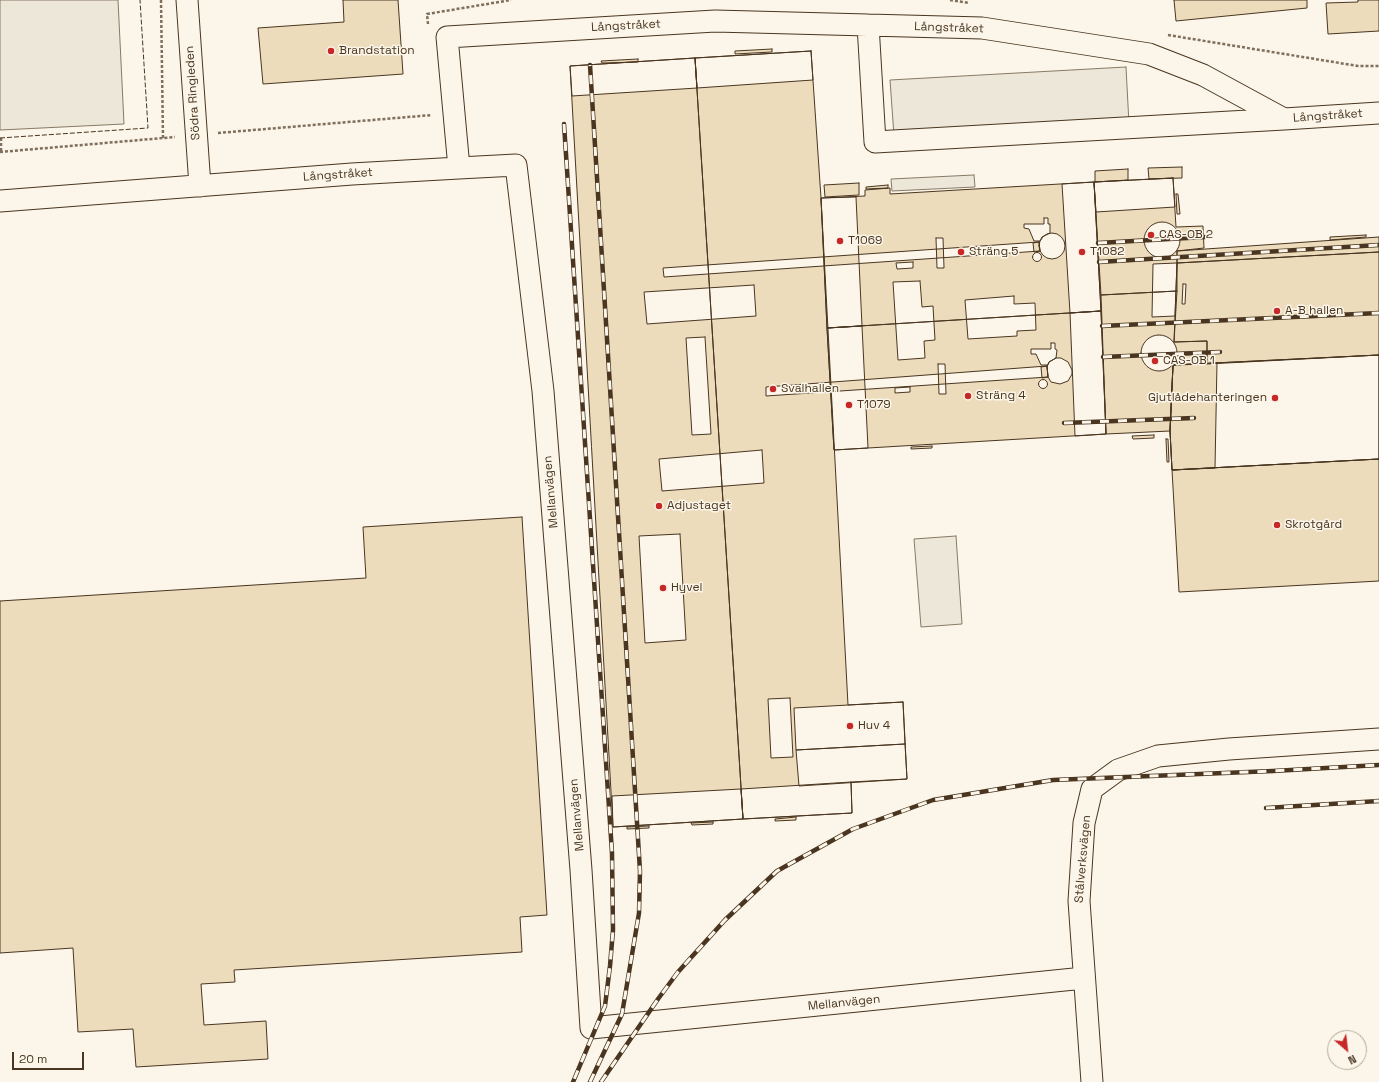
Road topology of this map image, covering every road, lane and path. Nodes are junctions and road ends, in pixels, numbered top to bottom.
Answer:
1 (161, 0) edge
2 (187, 0) edge
3 (511, 0) edge
4 (868, 25) junction
5 (428, 29) dead end
6 (1379, 113) edge
7 (434, 114) dead end
8 (1284, 119) junction
9 (218, 133) dead end
10 (179, 137) dead end
11 (1, 138) edge
12 (163, 138) junction
13 (1, 152) edge
14 (459, 168) junction
15 (200, 186) junction
16 (0, 201) edge
17 (1379, 739) edge
18 (1084, 978) junction
19 (1092, 1082) edge

1 - 12 path
2 - 15 street, Södra Ringleden
3 - 5 path
4 - 8 street, Långstråket
4 - 8 street
4 - 14 street, Långstråket
6 - 8 street, Långstråket
7 - 9 path
10 - 12 path
11 - 13 path
12 - 13 path
14 - 15 street, Långstråket
14 - 18 street, Mellanvägen
15 - 16 street, Långstråket
17 - 18 street, Stålverksvägen
18 - 19 street, Stålverksvägen

